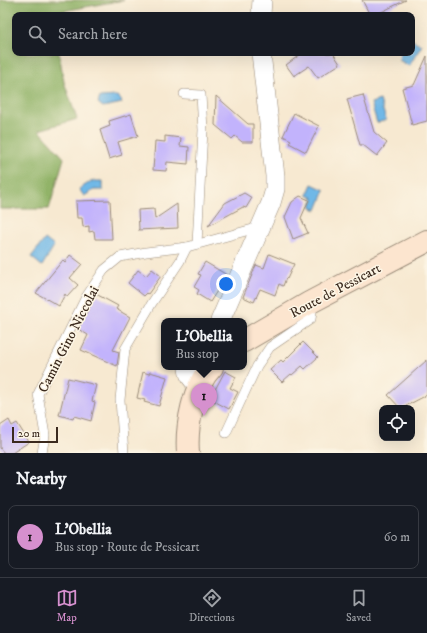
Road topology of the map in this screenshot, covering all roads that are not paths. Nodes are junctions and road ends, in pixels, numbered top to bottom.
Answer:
1 (262, 0) edge
2 (261, 12) edge
3 (261, 56) edge
4 (184, 94) dead end
5 (260, 227) junction
6 (427, 241) edge
7 (197, 244) junction
8 (187, 247) junction
9 (310, 302) junction
10 (221, 318) edge
11 (247, 339) edge
12 (188, 370) edge
13 (209, 370) edge
14 (199, 386) junction
15 (226, 433) dead end
16 (190, 450) edge
17 (42, 453) edge
18 (124, 453) edge

1 - 2 street
3 - 5 street
4 - 7 lane
5 - 7 lane, Camin Gino Niccolai
5 - 10 street
6 - 9 street, Route de Pessicart
7 - 8 lane, Camin Gino Niccolai
8 - 17 lane, Camin Gino Niccolai
8 - 18 lane
9 - 11 street, Route de Pessicart
9 - 15 lane
12 - 14 street
13 - 14 street
14 - 16 street

